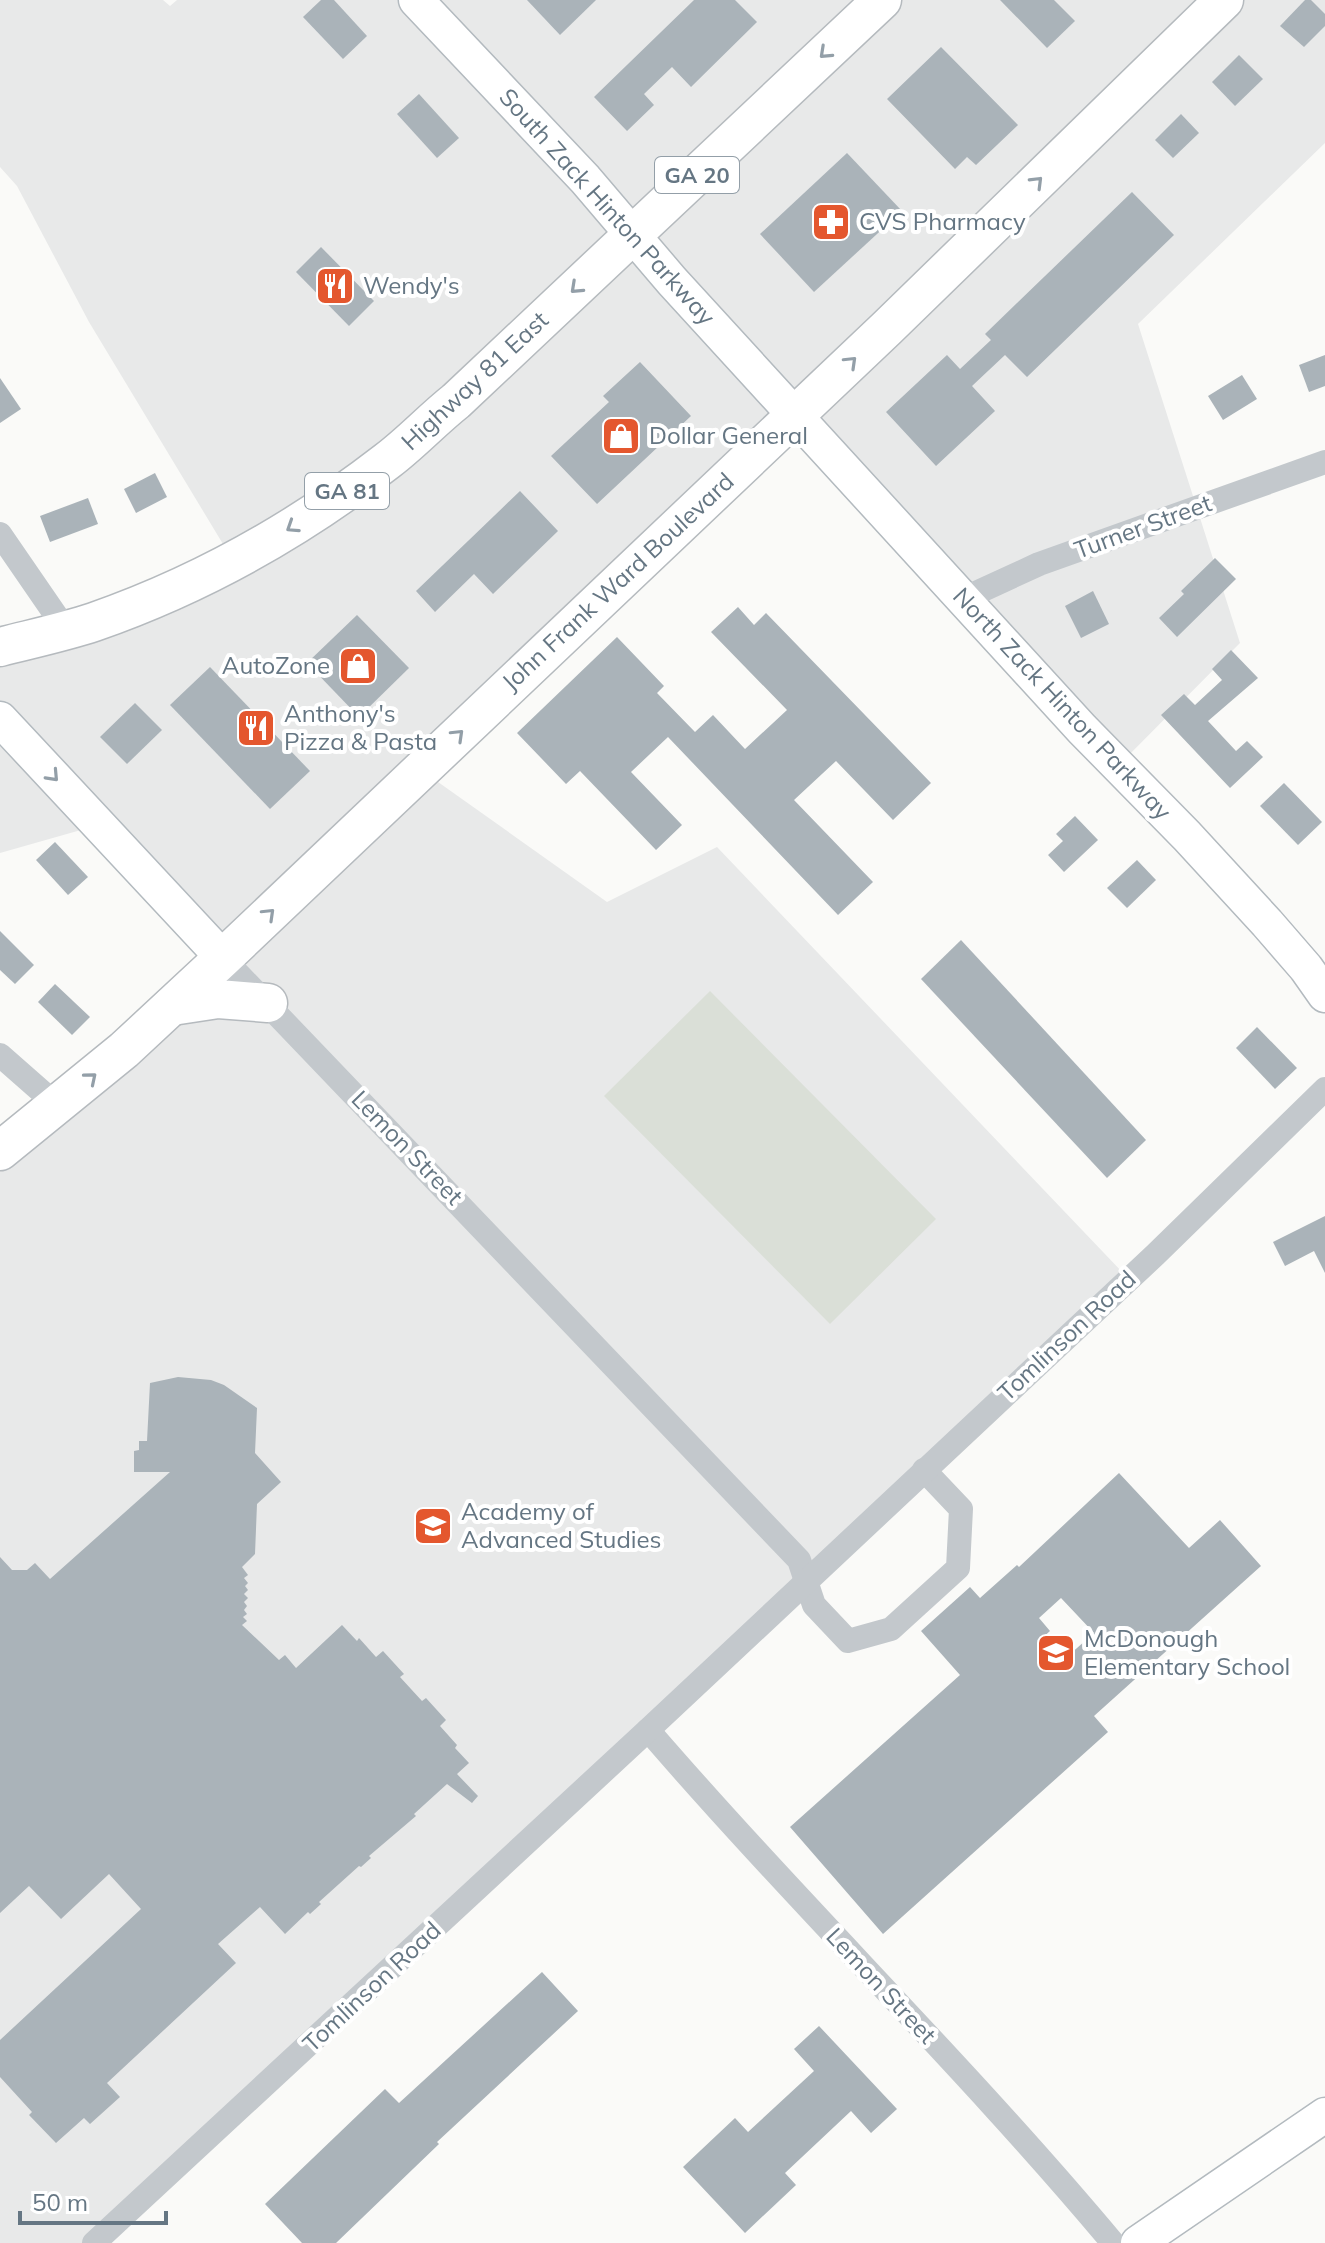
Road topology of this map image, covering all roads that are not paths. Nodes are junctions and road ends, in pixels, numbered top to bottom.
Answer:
1 (416, 0) edge
2 (882, 0) edge
3 (1224, 0) edge
4 (632, 235) junction
5 (794, 416) junction
6 (1325, 462) edge
7 (0, 534) edge
8 (963, 599) junction
9 (66, 630) junction
10 (0, 647) edge
11 (0, 719) edge
12 (223, 958) junction
13 (1325, 995) edge
14 (268, 1003) junction
15 (172, 1006) junction
16 (0, 1055) edge
17 (1325, 1089) edge
18 (58, 1106) junction
19 (0, 1151) edge
20 (924, 1470) junction
21 (806, 1581) junction
22 (648, 1730) junction
23 (1325, 2115) edge
24 (94, 2243) edge
25 (1113, 2243) edge
26 (1138, 2243) edge

1 - 4 main road, South Zack Hinton Parkway
2 -> 4 main road, GA 20
5 -> 3 main road, John Frank Ward Boulevard
4 - 5 main road, South Zack Hinton Parkway
4 -> 9 main road, Highway 81 East / GA 81
5 - 8 main road, North Zack Hinton Parkway
12 -> 5 main road, John Frank Ward Boulevard
6 - 8 street, Turner Street
7 - 9 street
8 - 13 main road, North Zack Hinton Parkway
9 - 10 main road, Highway 81 East / GA 81
11 -> 12 main road, Lemon Street
12 - 14 street, Lemon Street
12 - 15 main road, John Frank Ward Boulevard
14 - 15 main road
14 - 21 street, Lemon Street
18 -> 15 main road, John Frank Ward Boulevard
16 - 18 street
17 - 20 street, Tomlinson Road
18 - 19 main road, John Frank Ward Boulevard
20 - 21 street, Tomlinson Road
20 - 21 street, Lemon Street
21 - 22 street, Tomlinson Road
22 - 24 street, Tomlinson Road
22 - 25 street, Lemon Street
23 - 26 main road

